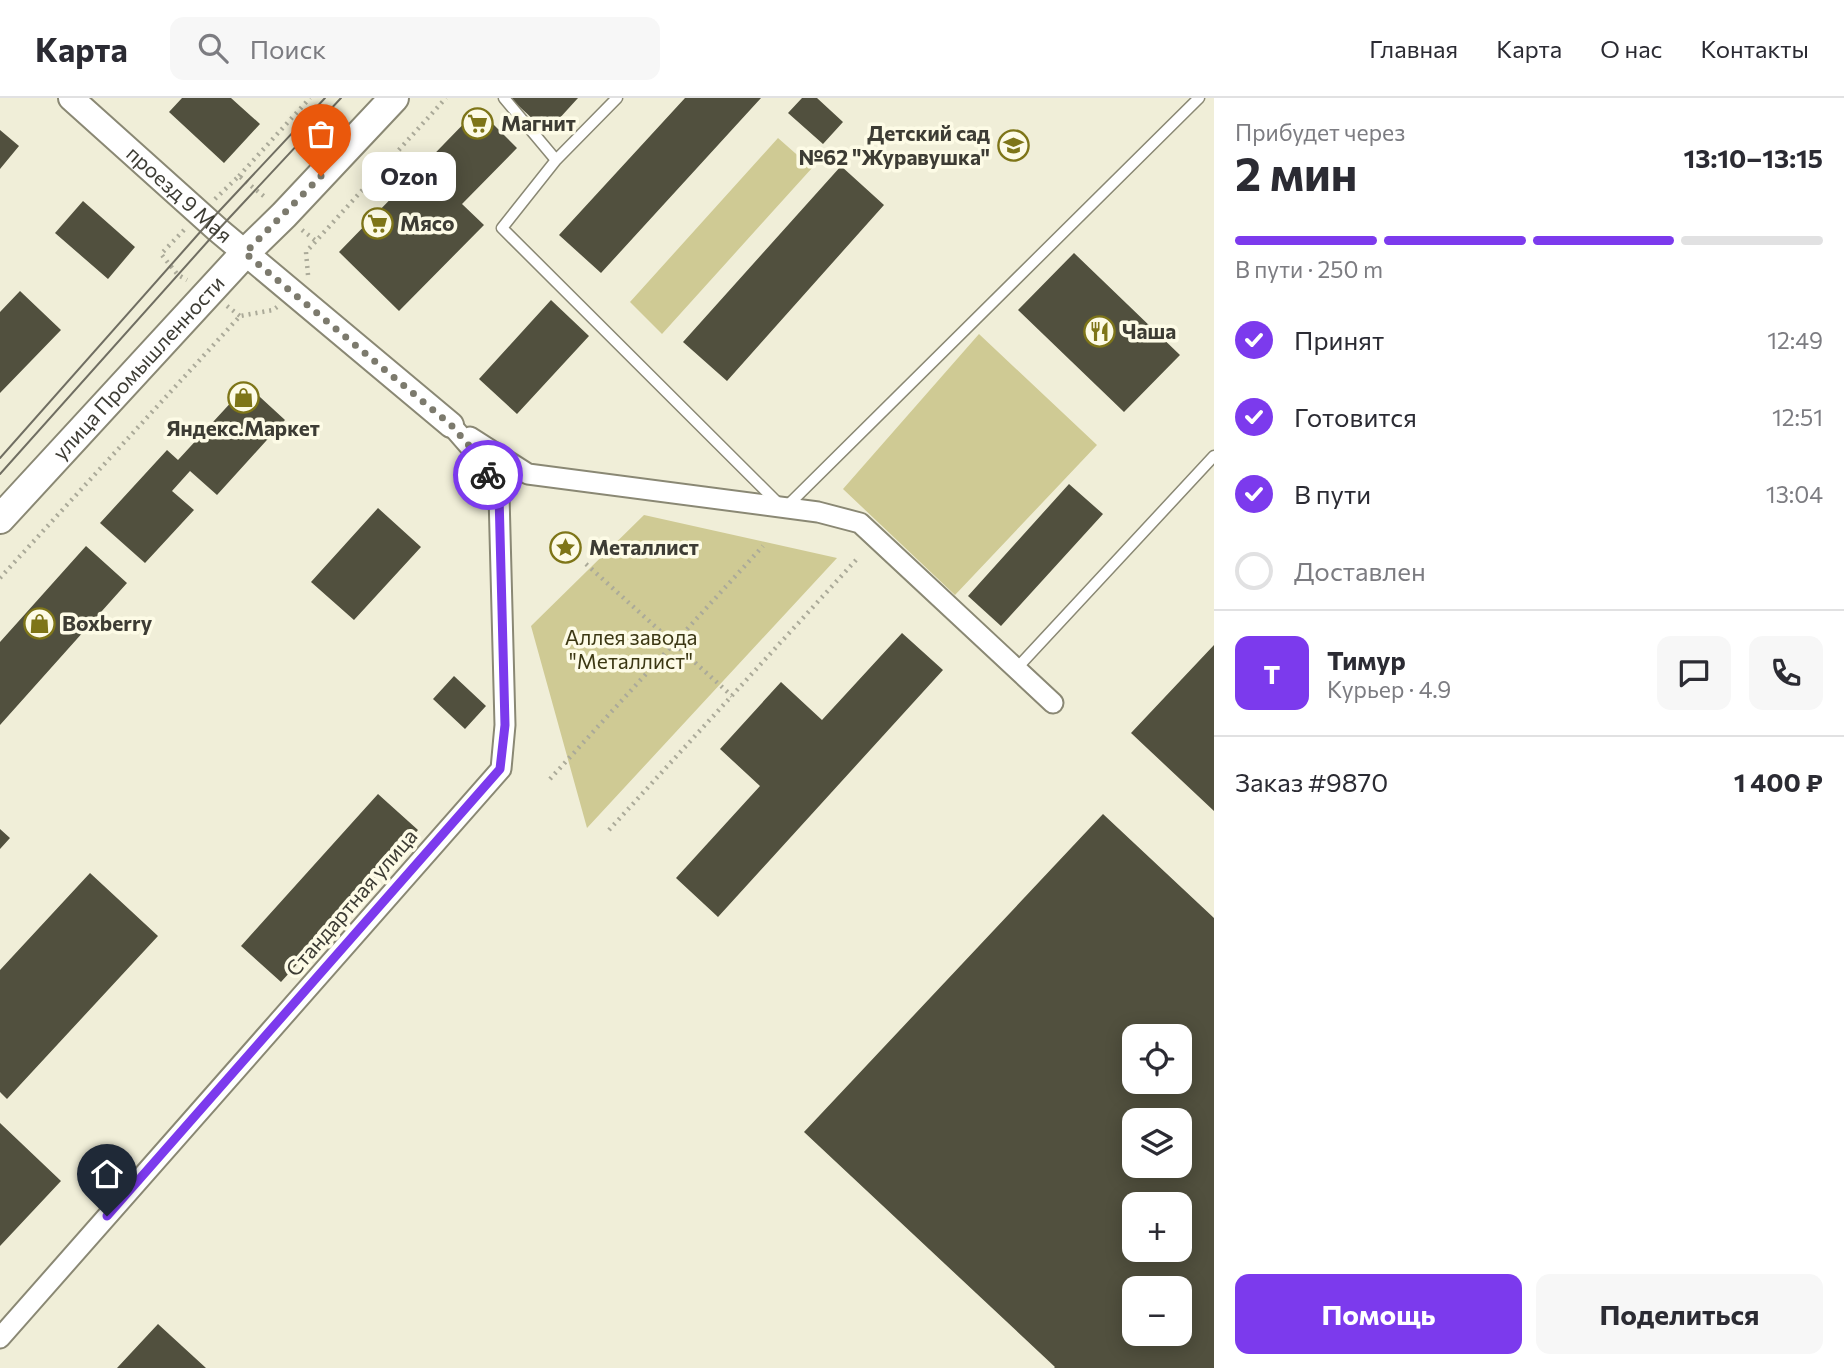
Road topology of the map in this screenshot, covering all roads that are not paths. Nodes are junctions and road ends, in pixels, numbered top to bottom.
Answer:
1 (71, 98) edge
2 (394, 98) edge
3 (504, 98) edge
4 (617, 98) edge
5 (1199, 98) edge
6 (556, 160) junction
7 (245, 253) junction
8 (451, 425) junction
9 (1214, 456) edge
10 (784, 509) junction
11 (0, 519) edge
12 (1016, 669) junction
13 (1053, 703) dead end
14 (0, 1338) edge

1 - 7 street, проезд 9 Мая
2 - 7 main road, улица Промышленности
3 - 6 lane
4 - 6 lane
5 - 10 lane
6 - 10 lane
7 - 8 street, проезд 9 Мая
7 - 11 main road, улица Промышленности
8 - 10 street
8 - 14 street, Стандартная улица
9 - 12 lane
10 - 12 street
12 - 13 street

